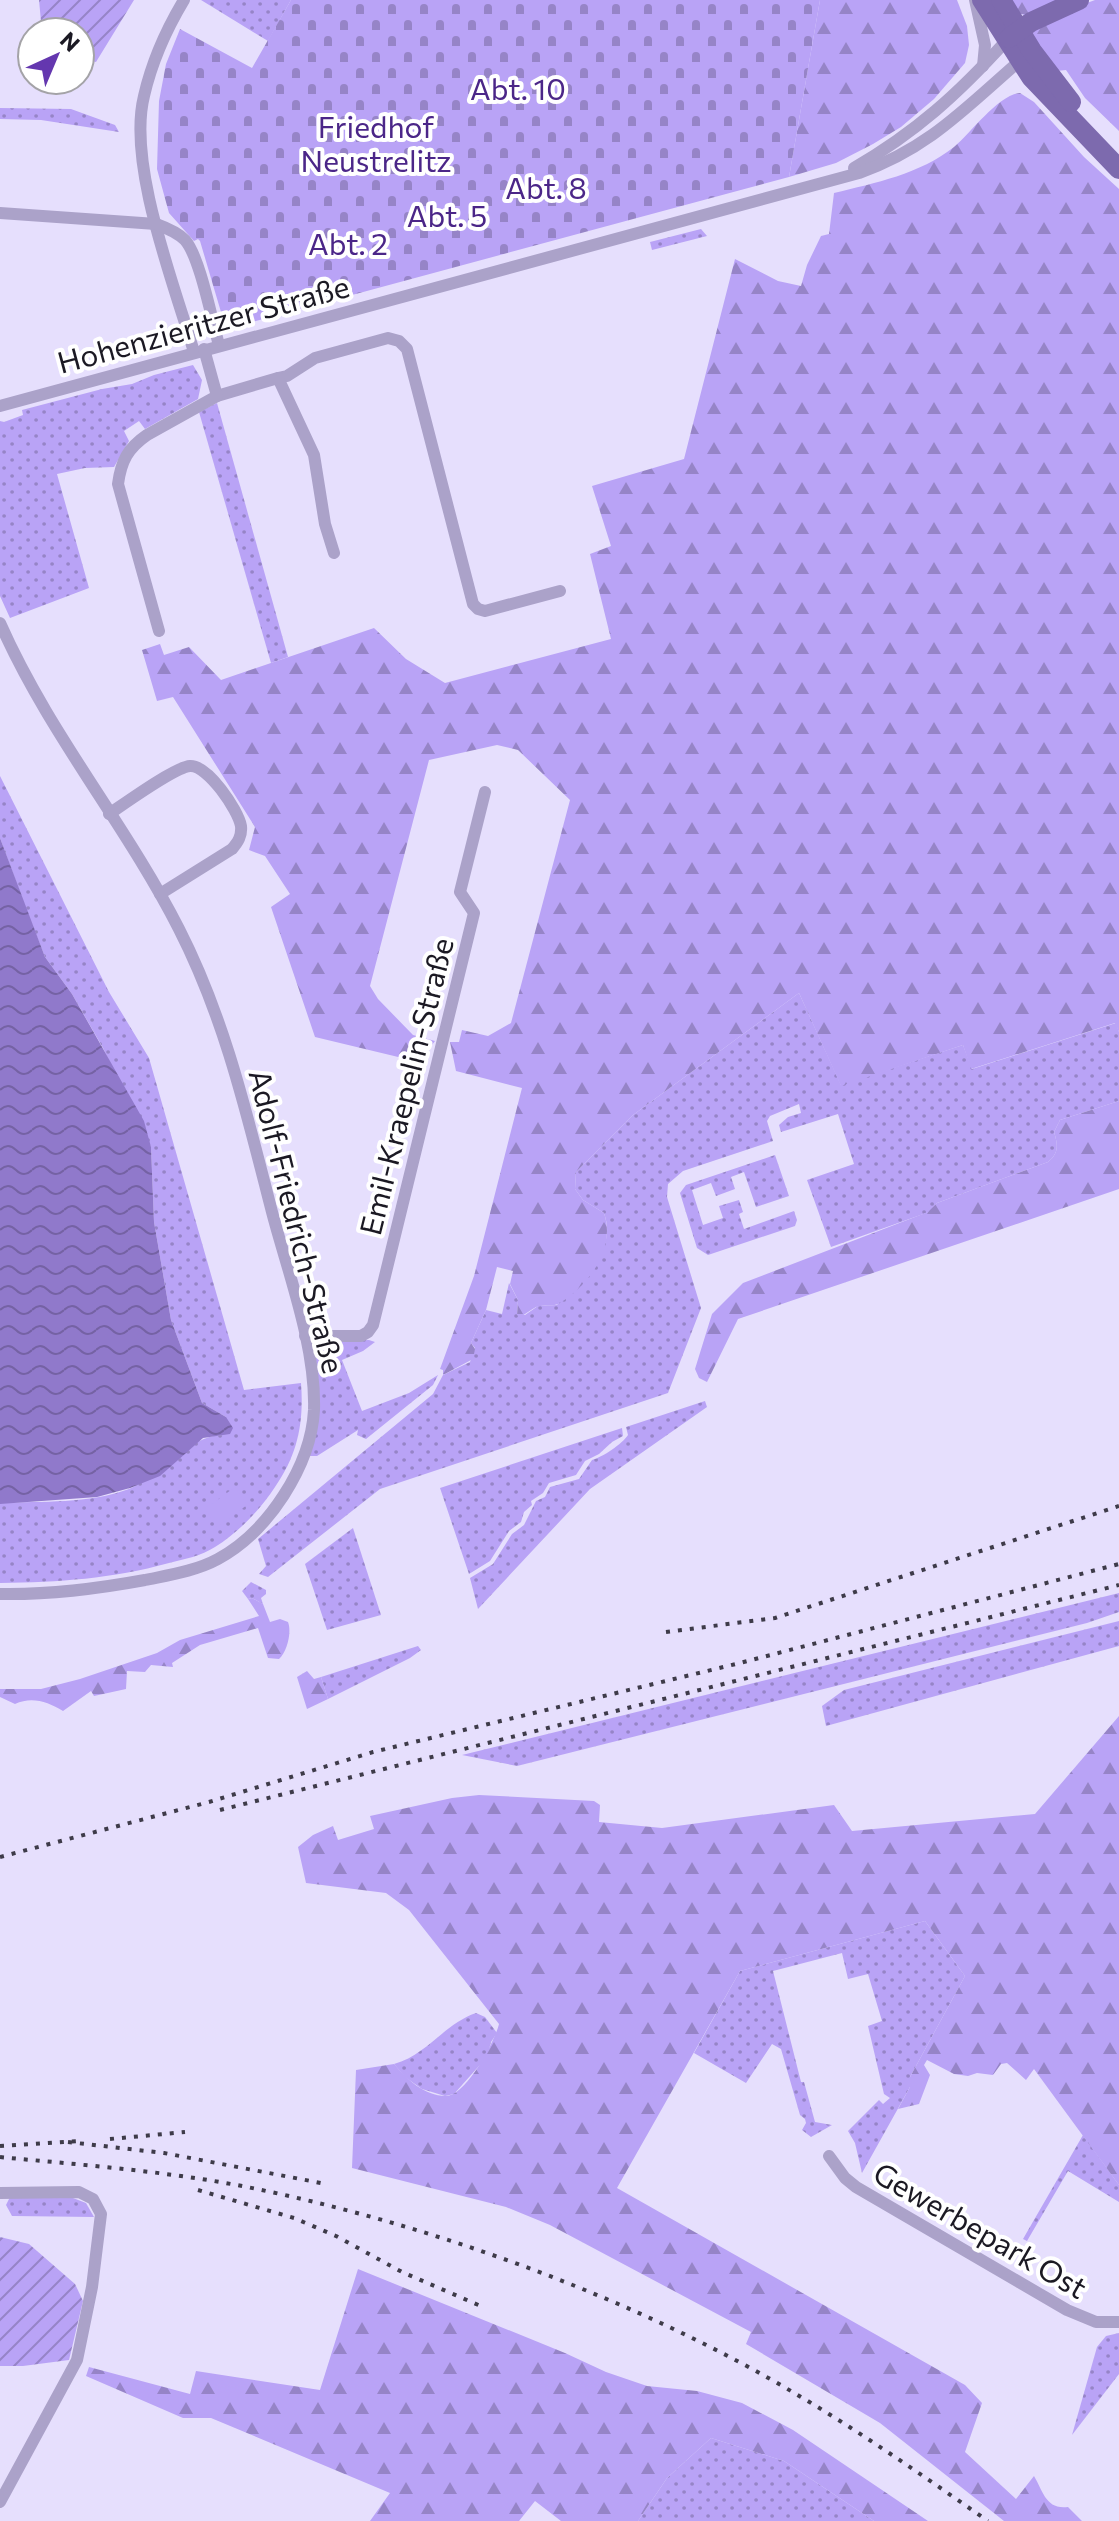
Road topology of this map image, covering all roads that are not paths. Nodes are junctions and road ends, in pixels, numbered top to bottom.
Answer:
1 (184, 0) edge
2 (975, 0) edge
3 (982, 0) edge
4 (1001, 0) edge
5 (1079, 0) edge
6 (1012, 36) junction
7 (1026, 56) junction
8 (983, 66) junction
9 (1119, 152) edge
10 (1119, 169) edge
11 (790, 190) junction
12 (0, 213) edge
13 (156, 224) junction
14 (219, 345) junction
15 (199, 351) junction
16 (278, 378) junction
17 (217, 396) junction
18 (0, 406) edge
19 (334, 553) dead end
20 (560, 591) dead end
21 (0, 623) edge
22 (159, 631) dead end
23 (485, 792) dead end
24 (109, 814) junction
25 (160, 894) junction
26 (305, 1336) junction
27 (0, 1594) edge
28 (829, 2156) dead end
29 (0, 2193) edge
30 (1119, 2322) edge
31 (0, 2502) edge

1 - 13 street
2 - 8 street
3 - 6 main road
4 - 6 main road
5 - 6 main road
6 - 7 main road
6 - 8 street, Hohenzieritzer Straße
7 - 9 main road
7 - 10 main road
7 - 11 street, Hohenzieritzer Straße
8 - 11 street, Hohenzieritzer Straße
11 - 14 street, Hohenzieritzer Straße
12 - 13 street
13 - 14 street
13 - 15 street
14 - 15 street, Hohenzieritzer Straße
15 - 17 street
15 - 18 street, Hohenzieritzer Straße
16 - 17 street
16 - 19 street
16 - 20 street
17 - 22 street
21 - 24 street, Adolf-Friedrich-Straße
23 - 26 street, Emil-Kraepelin-Straße
24 - 25 street, Adolf-Friedrich-Straße
24 - 25 street
25 - 26 street, Adolf-Friedrich-Straße
26 - 27 street, Adolf-Friedrich-Straße
28 - 30 street, Gewerbepark Ost
29 - 31 street

